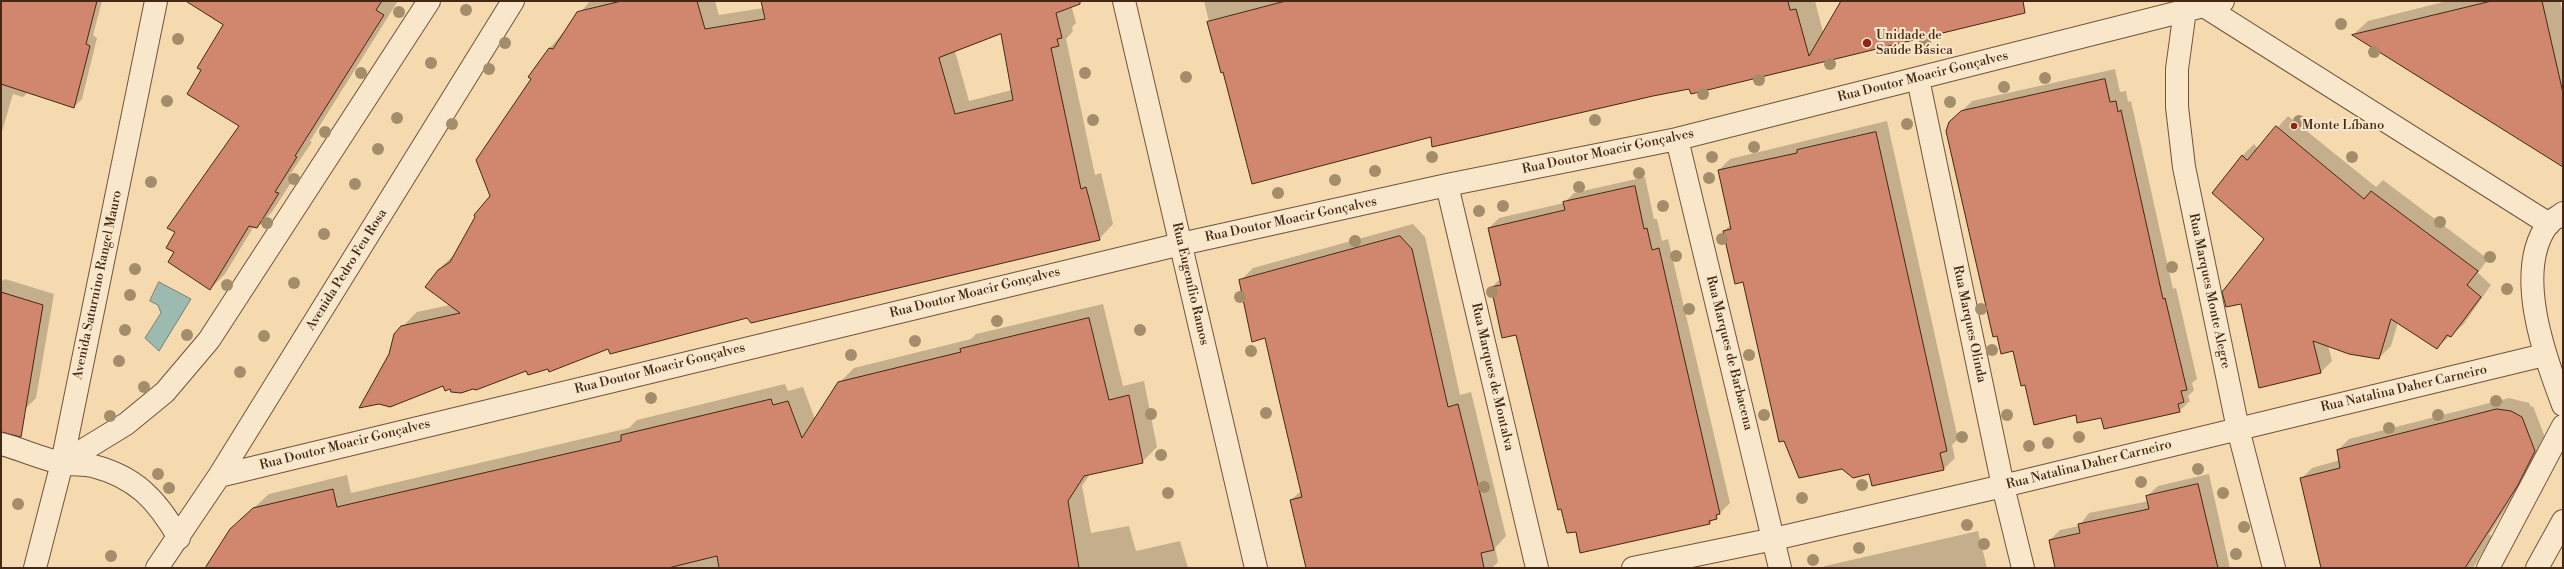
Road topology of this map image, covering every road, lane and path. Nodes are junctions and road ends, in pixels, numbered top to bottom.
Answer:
1 (156, 1) edge
2 (429, 1) edge
3 (513, 1) edge
4 (1124, 1) edge
5 (2202, 4) edge
6 (1918, 79) junction
7 (1677, 139) junction
8 (1447, 185) junction
9 (2556, 219) edge
10 (1181, 244) junction
11 (2544, 355) junction
12 (2563, 405) edge
13 (2563, 426) edge
14 (2238, 429) junction
15 (1, 444) edge
16 (62, 463) junction
17 (219, 476) junction
18 (2003, 486) junction
19 (2563, 521) edge
20 (179, 538) junction
21 (1774, 539) junction
22 (34, 568) edge
23 (157, 568) edge
24 (1256, 568) edge
25 (1537, 568) edge
26 (1633, 568) edge
27 (1780, 568) edge
28 (2023, 568) edge
29 (2274, 568) edge
30 (2488, 568) edge
31 (2537, 568) edge

1 - 16 street, Avenida Saturnino Rangel Mauro
2 - 16 street
3 - 17 street, Avenida Pedro Feu Rosa
4 - 10 street, Rua Eugenílio Ramos
5 - 6 street, Rua Doutor Moacir Gonçalves
5 - 9 street
5 - 14 street, Rua Marques Monte Alegre
6 - 7 street, Rua Doutor Moacir Gonçalves
6 - 18 street, Rua Marques Olinda
7 - 8 street, Rua Doutor Moacir Gonçalves
7 - 21 street, Rua Marques de Barbacena
8 - 10 street, Rua Doutor Moacir Gonçalves
8 - 25 street, Rua Marques de Montalva
9 - 11 street
10 - 17 street, Rua Doutor Moacir Gonçalves
10 - 24 street, Rua Eugenílio Ramos
11 - 12 street
11 - 14 street, Rua Natalina Daher Carneiro
13 - 30 street
14 - 18 street, Rua Natalina Daher Carneiro
14 - 29 street, Rua Marques Monte Alegre
15 - 16 street
16 - 20 street
16 - 22 street, Avenida Saturnino Rangel Mauro
17 - 20 street, Avenida Pedro Feu Rosa
18 - 21 street, Rua Natalina Daher Carneiro
18 - 28 street, Rua Marques Olinda
19 - 31 street
20 - 23 street
21 - 26 street, Rua Natalina Daher Carneiro
21 - 27 street, Rua Marques de Barbacena

